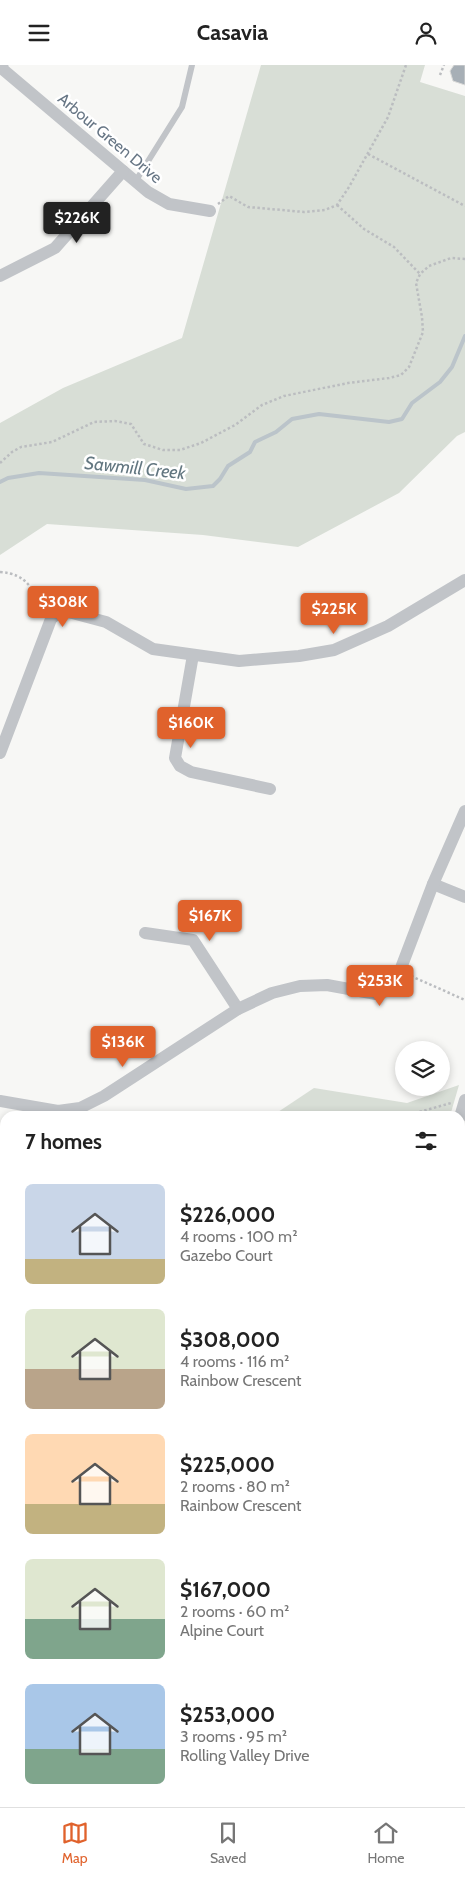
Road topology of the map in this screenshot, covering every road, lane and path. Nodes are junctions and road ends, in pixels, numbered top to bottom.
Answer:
1 (192, 65) edge
2 (406, 65) edge
3 (444, 65) edge
4 (0, 66) edge
5 (440, 75) dead end
6 (368, 154) junction
7 (123, 171) junction
8 (135, 182) junction
9 (337, 205) junction
10 (465, 206) edge
11 (210, 211) joint
12 (465, 259) edge
13 (420, 275) junction
14 (0, 276) edge
15 (0, 463) edge
16 (0, 572) edge
17 (465, 580) edge
18 (52, 619) junction
19 (193, 655) junction
20 (0, 753) edge
21 (270, 789) dead end
22 (465, 811) edge
23 (433, 884) junction
24 (465, 897) edge
25 (145, 933) dead end
26 (400, 971) junction
27 (465, 1001) edge
28 (238, 1009) junction
29 (0, 1101) edge
30 (461, 1101) edge
31 (424, 1111) edge
32 (465, 1610) edge
33 (465, 1626) edge

1 - 8 lane
2 - 6 path
3 - 5 path
4 - 7 street, Arbour Green Drive
6 - 9 path
6 - 10 path
7 - 8 street, Arbour Green Drive
7 - 14 street
8 - 11 street, Arbour Green Drive
9 - 11 path
9 - 13 path
12 - 13 path
13 - 15 path
16 - 18 path
17 - 19 street
18 - 19 street
18 - 20 street
19 - 21 street
22 - 23 street
23 - 24 street
23 - 26 street
25 - 28 street
26 - 27 path
26 - 28 street
28 - 29 street
30 - 31 path
32 - 33 lane

